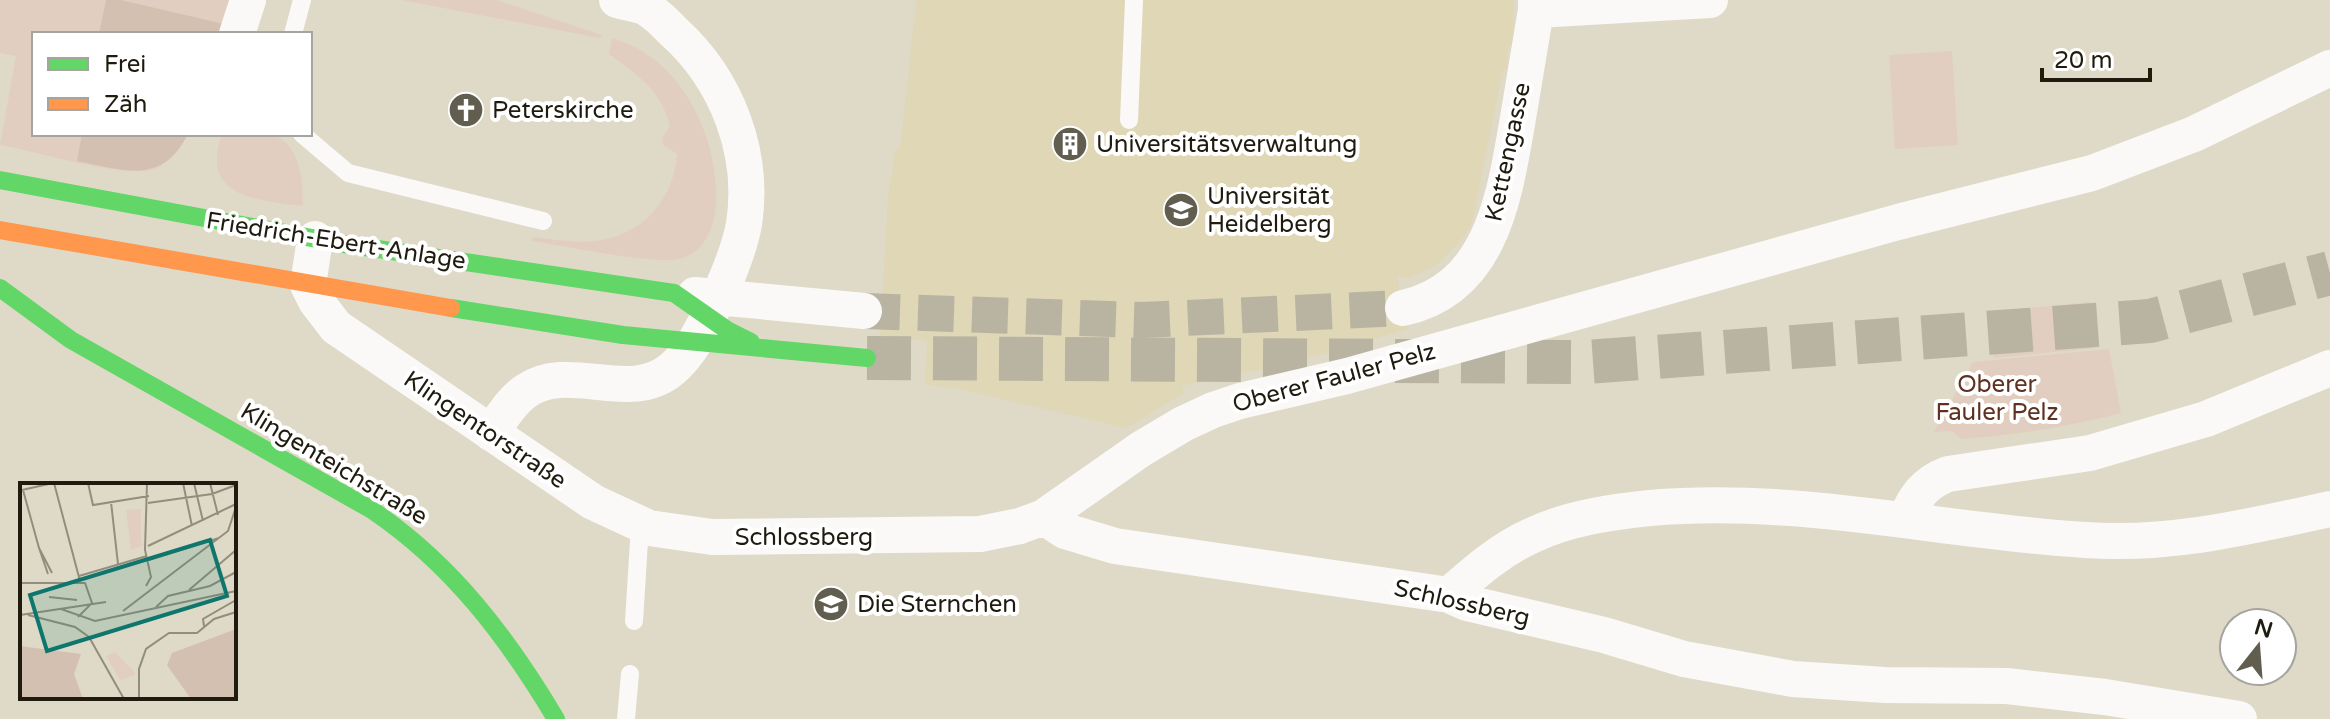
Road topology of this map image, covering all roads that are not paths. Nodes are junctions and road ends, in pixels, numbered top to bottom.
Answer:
1 (248, 0) edge
2 (302, 0) edge
3 (1134, 0) edge
4 (1710, 0) edge
5 (636, 3) edge
6 (1536, 5) edge
7 (238, 32) edge
8 (294, 32) edge
9 (2330, 68) edge
10 (1129, 120) dead end
11 (304, 136) edge
12 (0, 180) edge
13 (543, 221) dead end
14 (0, 230) edge
15 (315, 239) junction
16 (308, 285) junction
17 (0, 288) edge
18 (674, 293) joint
19 (1403, 308) tunnel mouth
20 (0, 310) edge
21 (864, 311) tunnel mouth
22 (707, 319) junction
23 (623, 335) junction
24 (71, 340) junction
25 (764, 349) junction
26 (867, 358) tunnel mouth
27 (2330, 368) edge
28 (491, 433) junction
29 (2330, 509) edge
30 (1044, 517) junction
31 (1905, 520) junction
32 (639, 540) junction
33 (1449, 595) junction
34 (634, 621) dead end
35 (630, 674) dead end
36 (556, 719) edge
37 (626, 719) edge
38 (2239, 719) edge

1 - 7 street
2 - 8 lane
3 - 10 lane
4 - 6 street
5 - 22 street
6 - 19 street, Kettengasse
9 - 30 street, Oberer Fauler Pelz
11 - 13 lane
12 - 15 main road, Friedrich-Ebert-Anlage
14 - 16 main road
15 - 16 street
15 - 18 main road, Friedrich-Ebert-Anlage
16 - 23 main road
16 - 28 street, Klingentorstraße
17 - 24 main road, Klingenteichstraße
18 - 22 street, Friedrich-Ebert-Anlage
20 - 24 main road, Klingenteichstraße
21 - 22 street
22 - 23 main road
22 - 23 main road
22 - 25 main road, Friedrich-Ebert-Anlage
22 - 25 main road
22 - 28 street
24 - 36 main road, Klingenteichstraße
25 - 26 main road
27 - 31 street
28 - 32 street, Klingentorstraße
29 - 31 street
30 - 32 street, Schlossberg
30 - 33 street, Schlossberg
31 - 33 street
32 - 34 lane
33 - 38 street, Schlossberg
35 - 37 lane

